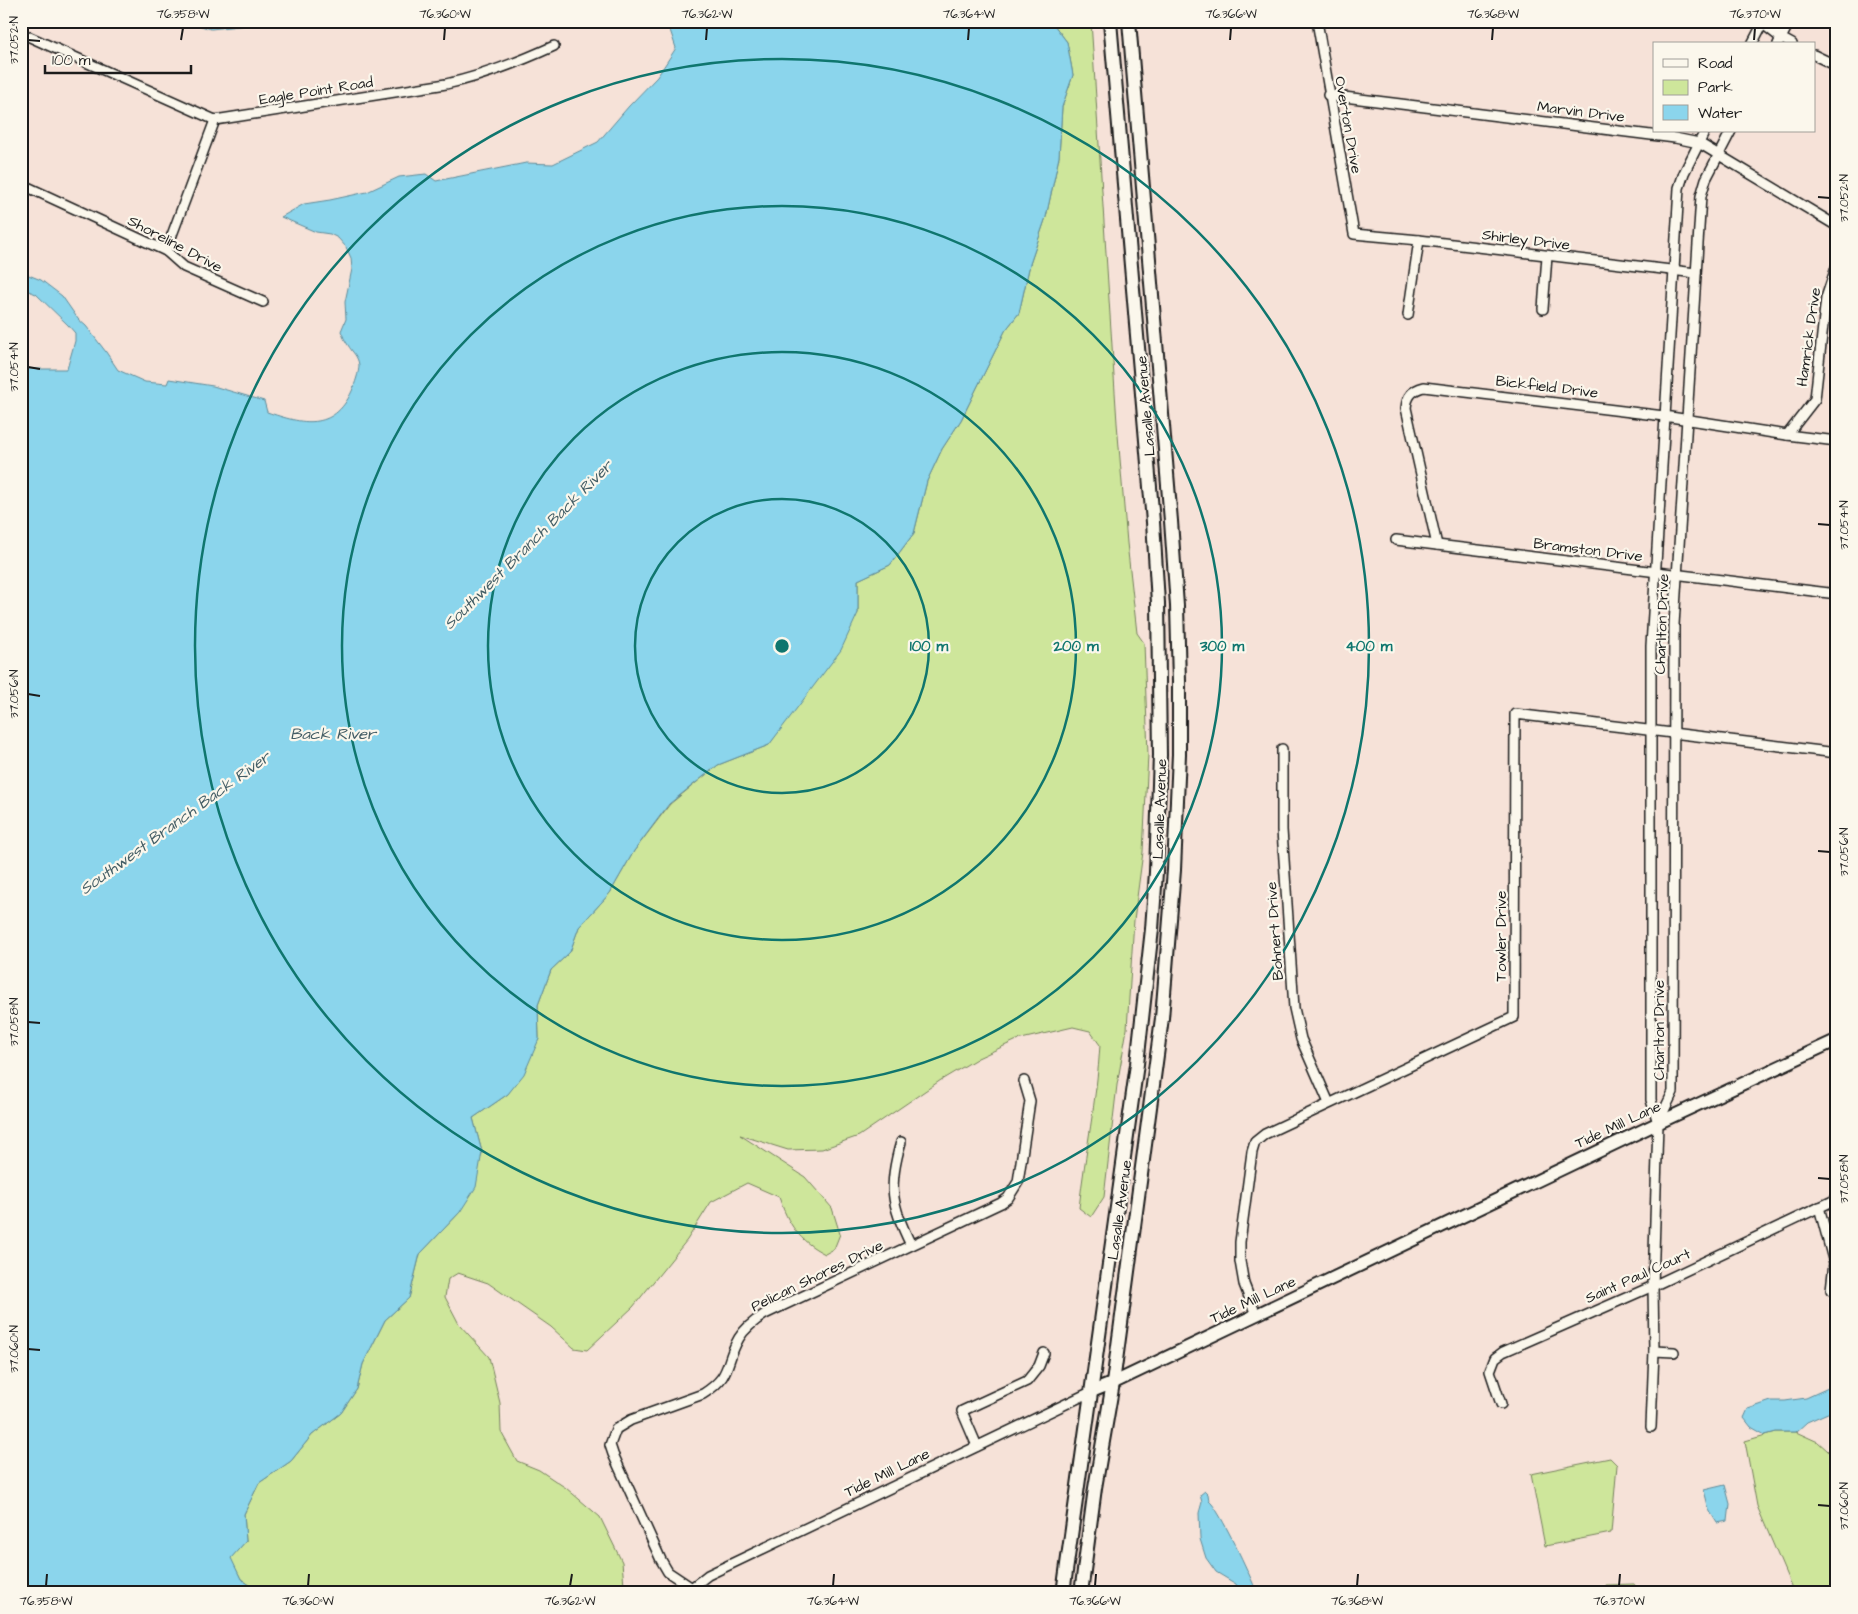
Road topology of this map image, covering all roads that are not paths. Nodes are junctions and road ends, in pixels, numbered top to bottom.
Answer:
1 (1110, 21) edge
2 (1129, 21) edge
3 (1317, 21) edge
4 (1790, 21) edge
5 (1762, 22) edge
6 (21, 33) edge
7 (1779, 41) edge
8 (1753, 42) edge
9 (554, 46) dead end
10 (1816, 56) edge
11 (1837, 66) edge
12 (1328, 95) junction
13 (216, 120) junction
14 (1704, 132) edge
15 (1730, 132) edge
16 (1699, 143) junction
17 (1719, 154) junction
18 (21, 184) edge
19 (1837, 226) edge
20 (1354, 234) joint
21 (1419, 240) junction
22 (166, 251) junction
23 (1547, 256) junction
24 (1837, 265) edge
25 (1673, 272) junction
26 (1696, 274) junction
27 (263, 302) dead end
28 (1543, 309) dead end
29 (1408, 315) dead end
30 (1664, 416) junction
31 (1687, 419) junction
32 (1787, 435) junction
33 (1837, 440) edge
34 (1396, 540) dead end
35 (1437, 545) junction
36 (1654, 572) junction
37 (1677, 574) junction
38 (1837, 594) edge
39 (1651, 730) junction
40 (1674, 733) junction
41 (1282, 749) dead end
42 (1837, 753) edge
43 (1837, 1040) edge
44 (1024, 1081) dead end
45 (1329, 1104) junction
46 (1658, 1123) junction
47 (901, 1142) dead end
48 (1837, 1199) edge
49 (1819, 1207) junction
50 (911, 1245) junction
51 (1653, 1286) junction
52 (1831, 1290) dead end
53 (1256, 1315) junction
54 (1654, 1351) junction
55 (1674, 1352) dead end
56 (1044, 1354) dead end
57 (1113, 1383) junction
58 (1092, 1391) junction
59 (1501, 1404) dead end
60 (1650, 1428) dead end
61 (978, 1446) junction
62 (688, 1590) edge
63 (1063, 1593) edge
64 (1082, 1593) edge

1 - 58 main road, Lasalle Avenue
2 - 57 main road, Lasalle Avenue
3 - 12 street, Overton Drive
4 - 7 street
5 - 7 street
5 - 8 street
6 - 13 street
9 - 13 street, Eagle Point Road
10 - 11 street
12 - 16 street, Marvin Drive
12 - 20 street, Overton Drive
13 - 22 street
14 - 16 street, Charlton Drive
15 - 17 street, Charlton Drive
16 - 17 street, Marvin Drive
16 - 25 street, Charlton Drive
17 - 19 street, Marvin Drive
17 - 26 street, Charlton Drive
18 - 22 street, Shoreline Drive
20 - 21 street, Shirley Drive
21 - 23 street, Shirley Drive
21 - 29 street
22 - 27 street, Shoreline Drive
23 - 25 street, Shirley Drive
23 - 28 street
24 - 32 street, Hamrick Drive
25 - 26 street, Shirley Drive
25 - 30 street, Charlton Drive
26 - 31 street, Charlton Drive
30 - 31 street, Bickfield Drive
30 - 35 street, Bickfield Drive
30 - 36 street, Charlton Drive
31 - 32 street, Bickfield Drive
31 - 37 street, Charlton Drive
32 - 33 street, Bickfield Drive
34 - 35 street, Bramston Drive
35 - 36 street, Bramston Drive
36 - 37 street, Bramston Drive
36 - 39 street, Charlton Drive
37 - 38 street, Bramston Drive
37 - 40 street, Charlton Drive
39 - 40 street, Towler Drive
39 - 45 street, Towler Drive
39 - 46 street, Charlton Drive
40 - 42 street, Towler Drive
40 - 46 street, Charlton Drive
41 - 45 street, Bohnert Drive
43 - 46 street, Tide Mill Lane
44 - 50 street, Pelican Shores Drive
45 - 53 street, Towler Drive
46 - 51 street, Charlton Drive
46 - 53 street, Tide Mill Lane
47 - 50 street
48 - 49 street, Saint Paul Court
49 - 51 street, Saint Paul Court
49 - 52 street
50 - 62 street, Pelican Shores Drive
51 - 54 street, Charlton Drive
51 - 59 street, Saint Paul Court
53 - 57 street, Tide Mill Lane
54 - 55 street
54 - 60 street, Charlton Drive
56 - 61 street
57 - 58 street, Tide Mill Lane
57 - 64 main road, Lasalle Avenue
58 - 61 street, Tide Mill Lane
58 - 63 main road, Lasalle Avenue
61 - 62 street, Tide Mill Lane

